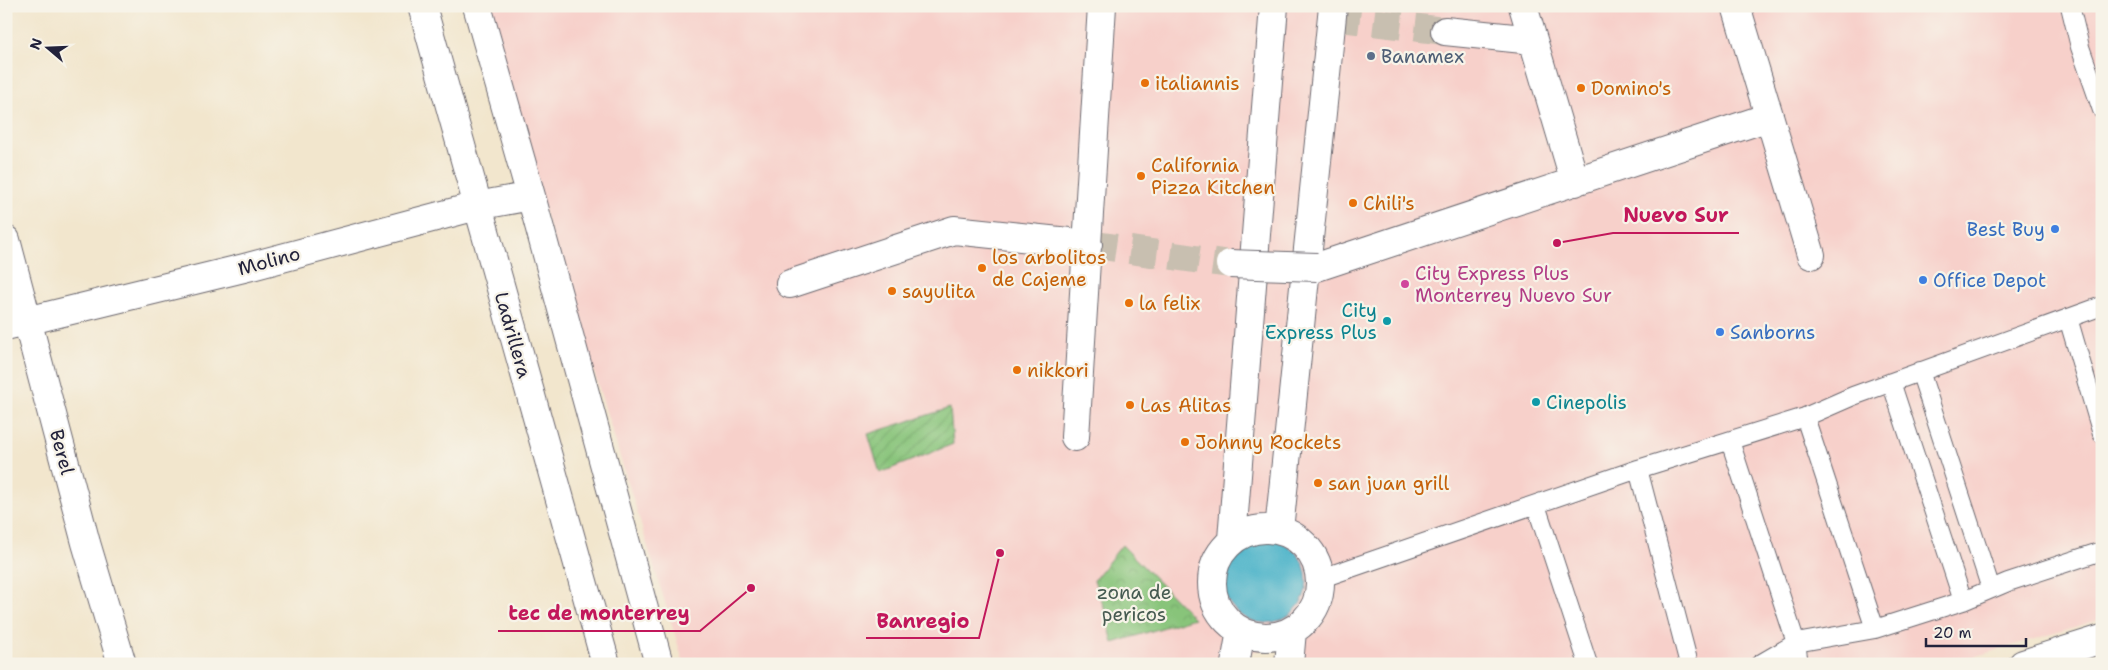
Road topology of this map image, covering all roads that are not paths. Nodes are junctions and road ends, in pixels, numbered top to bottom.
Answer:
1 (422, 6) edge
2 (476, 6) edge
3 (1102, 6) edge
4 (1274, 6) edge
5 (1333, 6) edge
6 (1523, 6) edge
7 (1736, 6) edge
8 (2070, 6) edge
9 (1445, 31) tunnel mouth
10 (1533, 40) junction
11 (2097, 78) edge
12 (2101, 103) edge
13 (1769, 118) junction
14 (1576, 182) junction
15 (531, 196) junction
16 (477, 206) junction
17 (6, 240) edge
18 (1088, 244) junction
19 (1811, 255) dead end
20 (1230, 264) tunnel mouth
21 (790, 284) dead end
22 (2102, 306) edge
23 (2068, 318) junction
24 (17, 323) edge
25 (1920, 372) junction
26 (1891, 382) junction
27 (1805, 417) junction
28 (2102, 434) edge
29 (1076, 436) dead end
30 (1730, 441) junction
31 (1638, 469) junction
32 (1536, 505) junction
33 (1279, 530) junction
34 (1232, 540) junction
35 (2102, 551) edge
36 (1322, 578) junction
37 (1991, 589) junction
38 (1963, 601) junction
39 (1875, 629) junction
40 (1241, 631) junction
41 (1292, 631) junction
42 (2102, 639) edge
43 (1796, 643) junction
44 (655, 663) edge
45 (122, 664) edge
46 (606, 664) edge
47 (1235, 664) edge
48 (1289, 664) edge
49 (1588, 664) edge
50 (1689, 664) edge
51 (1760, 664) edge
52 (1799, 664) edge
53 (2023, 664) edge

1 - 16 street, Ladrillera
2 - 15 street
3 - 18 street
4 - 34 street
5 - 33 street
6 - 10 street
7 - 13 street
8 - 11 lane
9 - 10 street
10 - 14 street
11 - 12 lane
13 - 14 street
13 - 19 street
14 - 20 street, bridge
15 - 16 street, Molino
15 - 44 street
16 - 24 street, Molino
16 - 46 street, Ladrillera
17 - 24 street, Berel
18 - 21 street
18 - 29 street
22 - 23 lane
23 - 25 lane
23 - 28 lane
24 - 45 street, Berel
25 - 26 lane
25 - 37 lane
26 - 27 lane
26 - 38 lane
27 - 30 lane
27 - 39 lane
30 - 31 lane
30 - 43 lane
31 - 32 lane
31 - 50 lane
32 - 36 lane
32 - 49 lane
33 - 34 street
33 - 36 street
34 - 40 street
35 - 37 lane
36 - 41 street
37 - 38 lane
38 - 39 lane
39 - 43 lane
40 - 41 street
40 - 47 street
41 - 48 street
42 - 53 street
43 - 51 lane
43 - 52 lane

